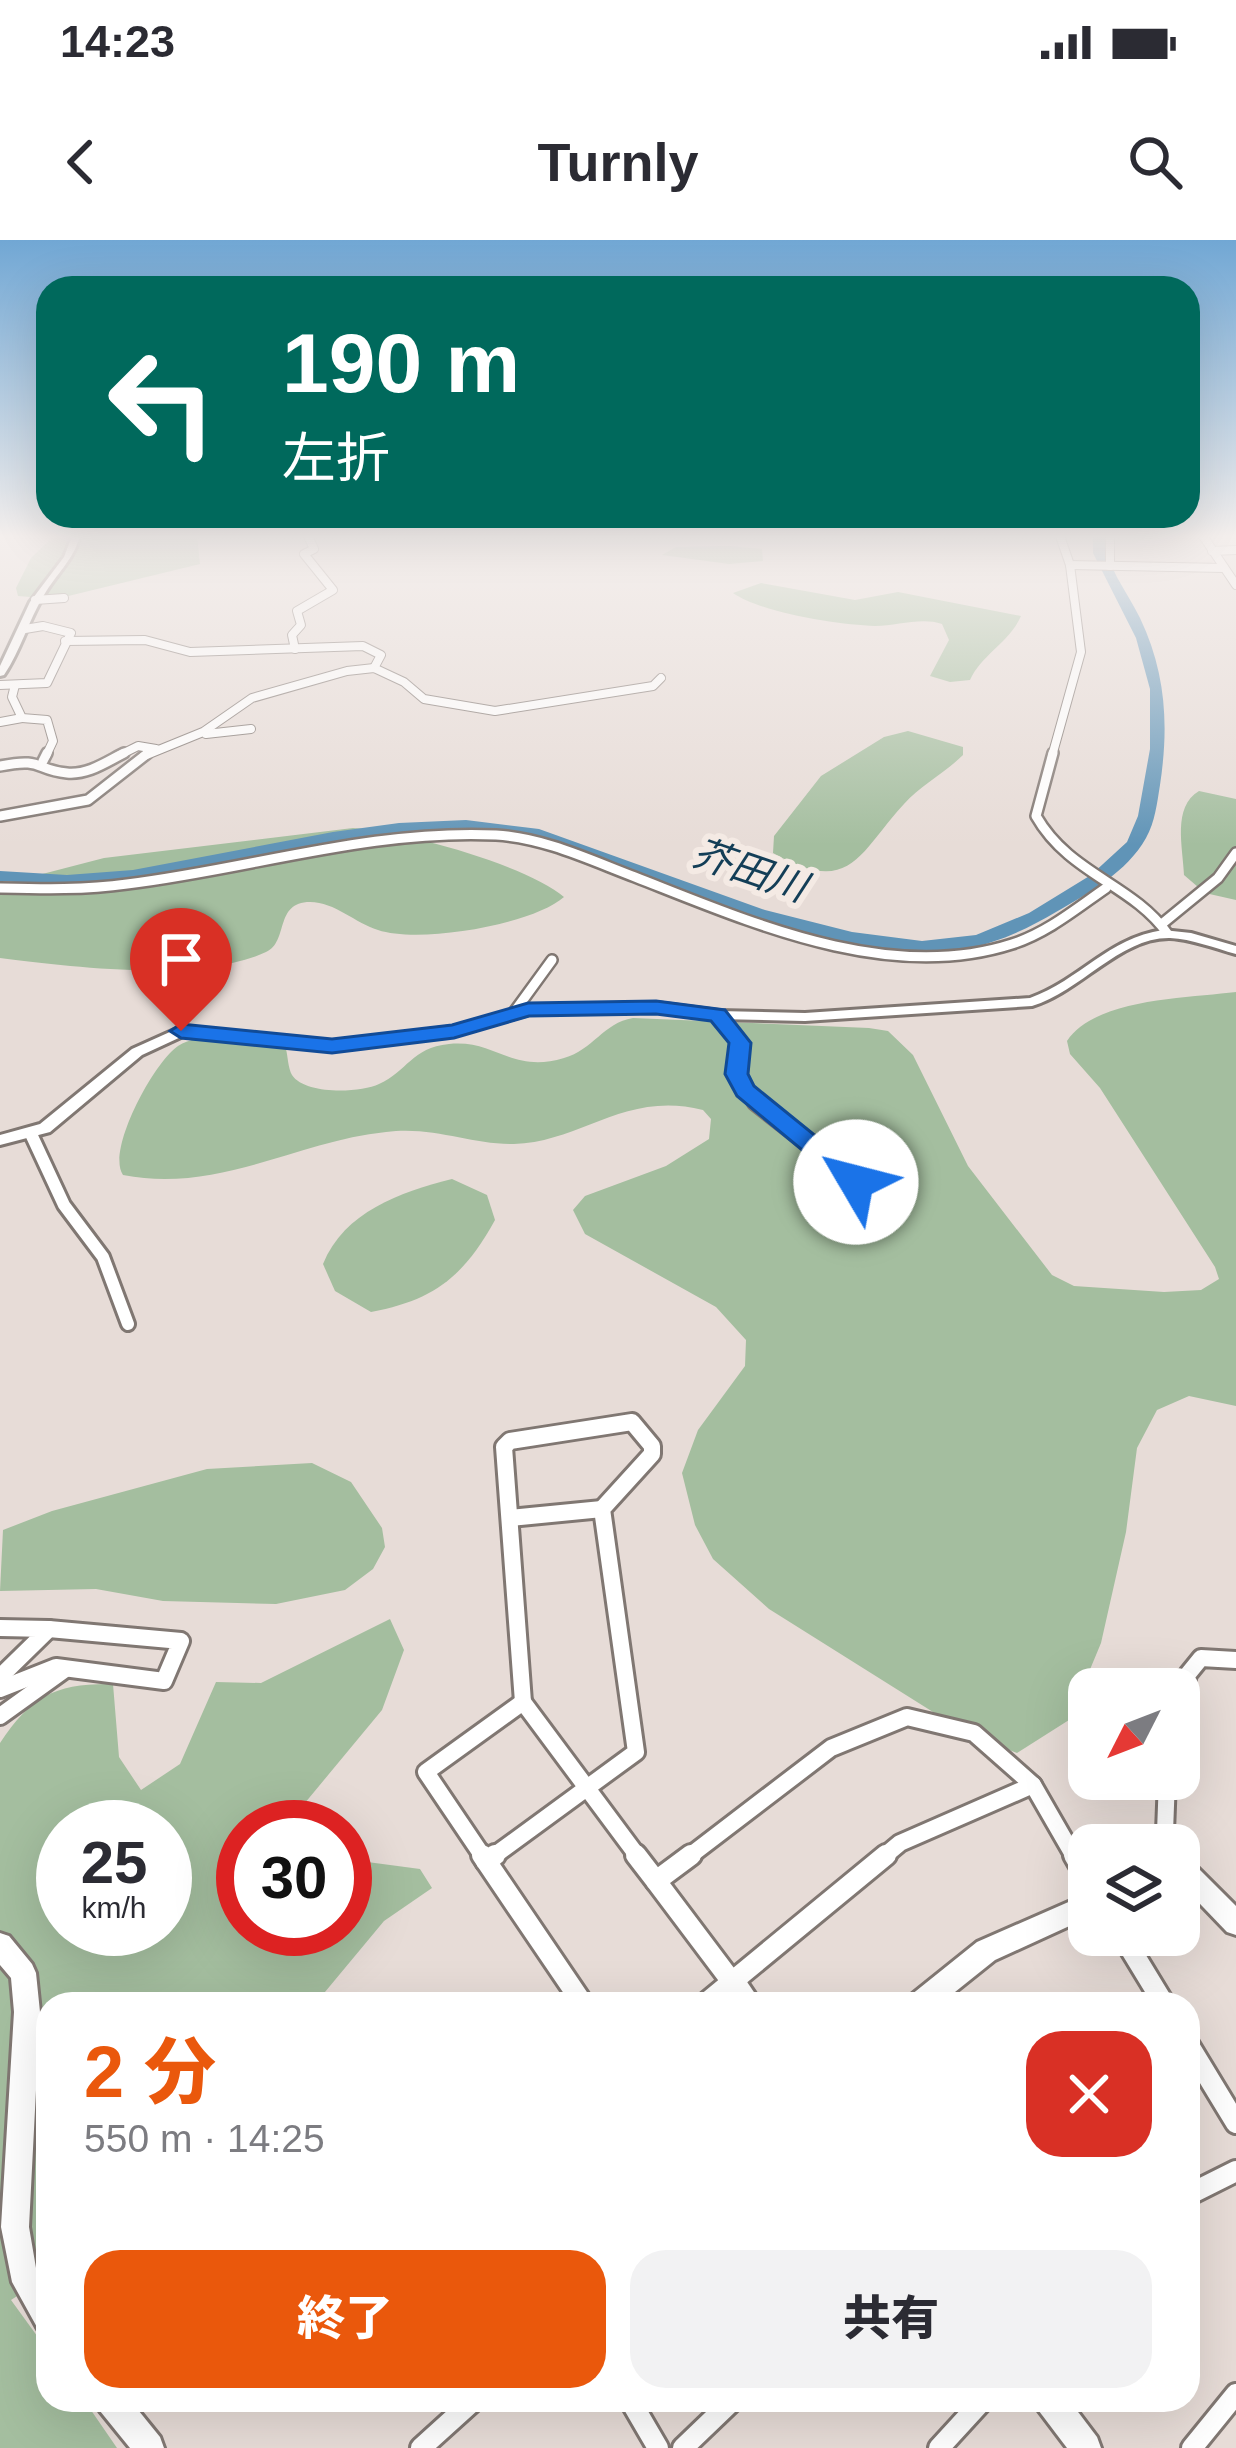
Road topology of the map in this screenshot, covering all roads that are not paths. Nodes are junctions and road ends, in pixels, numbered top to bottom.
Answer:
1 (20, 639) edge
2 (293, 639) edge
3 (1080, 639) edge
4 (65, 641) joint
5 (295, 649) junction
6 (374, 668) junction
7 (0, 674) edge
8 (661, 678) dead end
9 (0, 685) edge
10 (15, 686) junction
11 (31, 700) dead end
12 (16, 703) junction
13 (22, 718) junction
14 (0, 722) edge
15 (251, 730) dead end
16 (195, 735) junction
17 (159, 748) junction
18 (43, 761) junction
19 (0, 766) edge
20 (135, 778) dead end
21 (0, 816) edge
22 (1236, 854) edge
23 (0, 888) edge
24 (1106, 889) junction
25 (1165, 928) junction
26 (1236, 950) edge
27 (552, 960) dead end
28 (656, 1007) joint
29 (512, 1015) junction
30 (718, 1015) junction
31 (32, 1134) junction
32 (0, 1140) edge
33 (856, 1182) dead end
34 (128, 1324) dead end
35 (602, 1510) junction
36 (510, 1518) junction
37 (0, 1628) edge
38 (49, 1629) junction
39 (1236, 1660) edge
40 (1193, 1668) edge
41 (65, 1669) junction
42 (0, 1677) edge
43 (0, 1689) edge
44 (523, 1702) junction
45 (0, 1716) edge
46 (1033, 1785) junction
47 (587, 1788) junction
48 (1068, 1845) edge
49 (486, 1861) junction
50 (656, 1881) junction
51 (1200, 1886) edge
52 (1068, 1914) edge
53 (1236, 1923) edge
54 (0, 1945) edge
55 (1135, 1956) edge
56 (732, 1982) junction
57 (575, 1992) edge
58 (720, 1992) edge
59 (739, 1992) edge
60 (935, 1992) edge
61 (1157, 1992) edge
62 (1200, 2064) edge
63 (1236, 2123) edge
64 (1236, 2171) edge
65 (1200, 2189) edge
66 (36, 2297) edge
67 (1236, 2394) edge
68 (120, 2412) edge
69 (461, 2412) edge
70 (637, 2412) edge
71 (720, 2412) edge
72 (972, 2412) edge
73 (1059, 2412) edge
74 (149, 2448) edge
75 (421, 2448) edge
76 (658, 2448) edge
77 (683, 2448) edge
78 (939, 2448) edge
79 (1086, 2448) edge
80 (1192, 2448) edge

1 - 7 street
2 - 5 street
3 - 24 street
4 - 5 street
4 - 10 street
5 - 6 street
6 - 8 street
6 - 16 street
9 - 10 street
10 - 12 street
11 - 12 street
12 - 13 street
13 - 14 street
13 - 18 street
15 - 16 street
16 - 17 street
17 - 18 street
17 - 20 street
17 - 21 street
18 - 19 street
22 - 25 street
23 - 24 street
24 - 25 street
25 - 26 street
25 - 30 street
27 - 29 street
28 - 29 street
28 - 30 street
29 - 31 street
30 - 33 street
31 - 32 street
31 - 34 street
35 - 36 street
35 - 36 street
35 - 47 street
36 - 44 street
37 - 38 street
38 - 41 street
38 - 42 street
39 - 40 street
41 - 43 street
41 - 45 street
44 - 47 street
44 - 49 street
46 - 48 street
46 - 50 street
46 - 56 street
47 - 49 street
47 - 50 street
49 - 57 street
50 - 56 street
51 - 53 street
52 - 60 street
54 - 66 street
55 - 61 street
56 - 58 street
56 - 59 street
62 - 63 street
64 - 65 street
67 - 80 street
68 - 74 street
69 - 75 street
70 - 76 street
71 - 77 street
72 - 78 street
73 - 79 street

